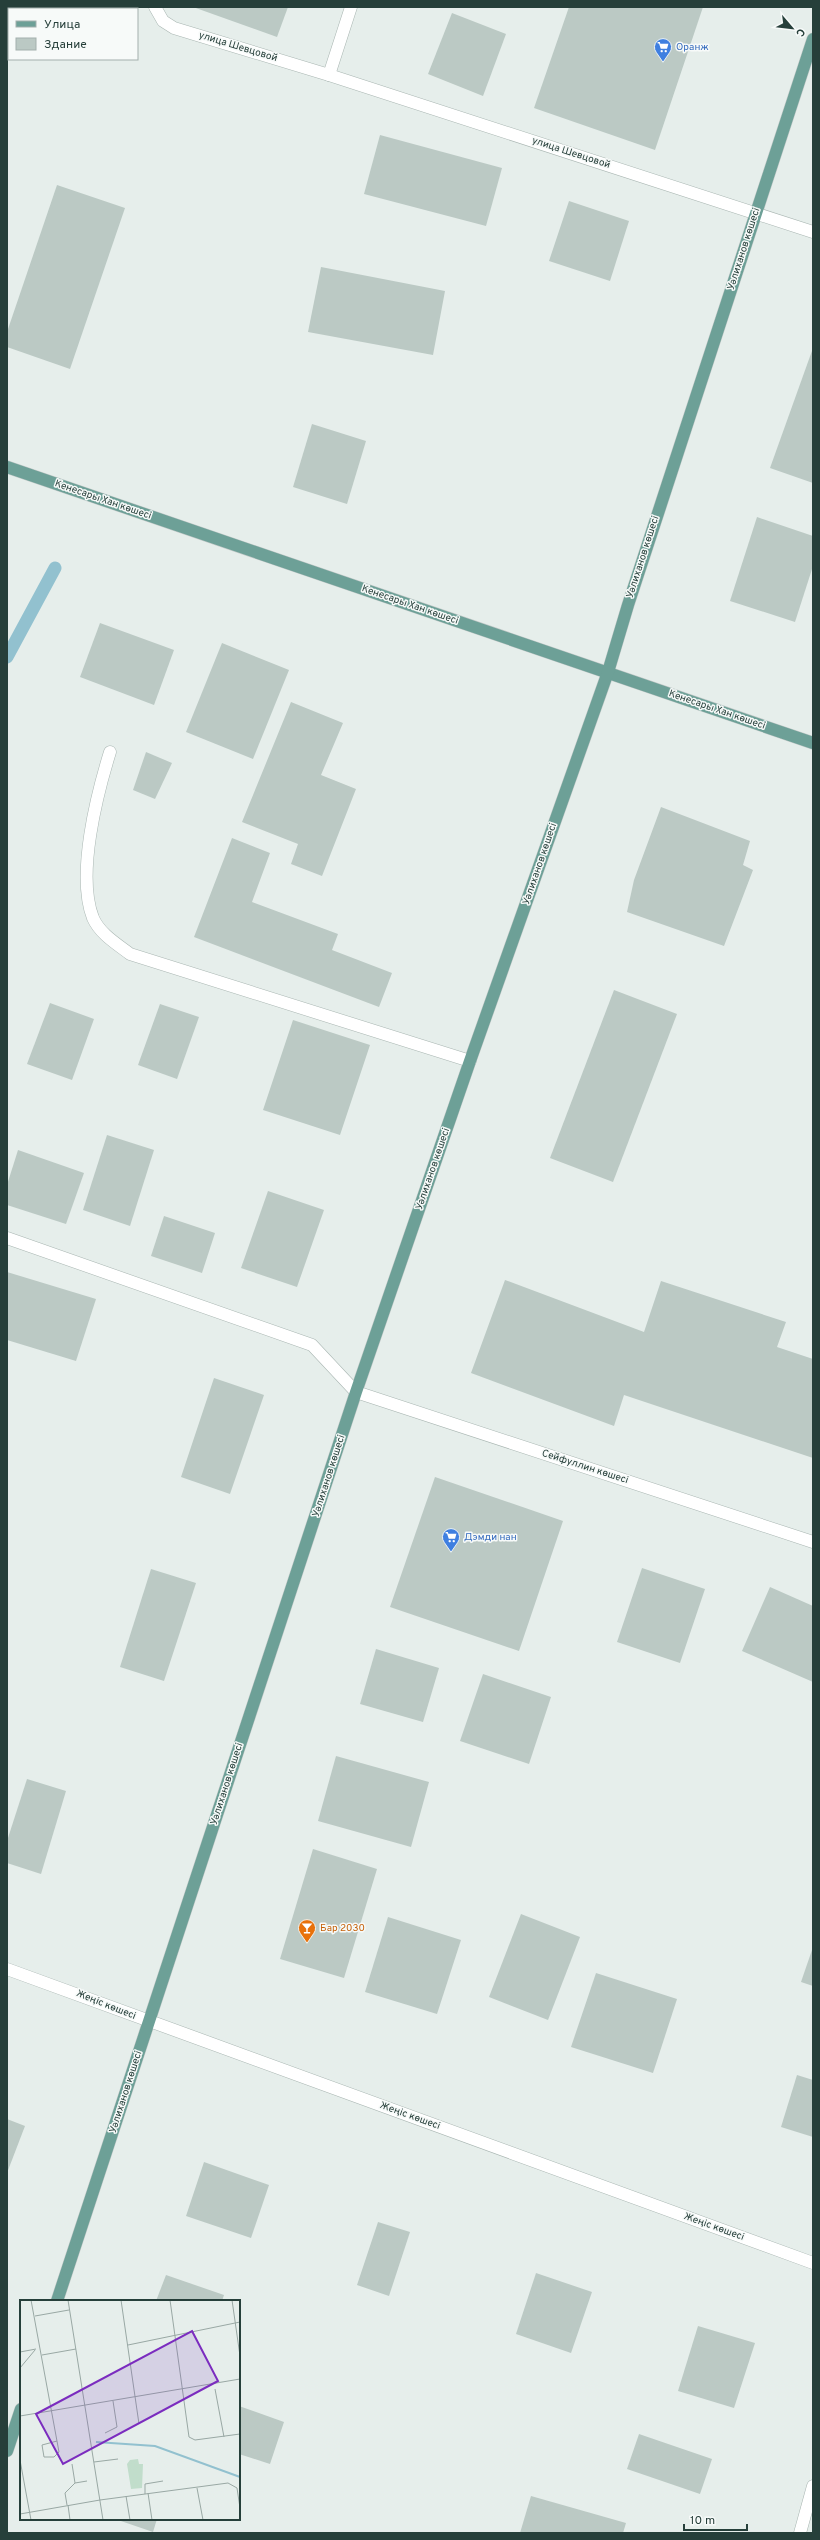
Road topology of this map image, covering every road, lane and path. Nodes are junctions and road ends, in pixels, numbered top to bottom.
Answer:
1 (155, 7) edge
2 (351, 7) edge
3 (813, 39) edge
4 (329, 75) junction
5 (756, 213) junction
6 (813, 232) edge
7 (7, 467) edge
8 (608, 672) junction
9 (813, 743) edge
10 (110, 752) dead end
11 (470, 1061) junction
12 (7, 1238) edge
13 (356, 1392) junction
14 (813, 1542) edge
15 (7, 1969) edge
16 (148, 2022) junction
17 (813, 2263) edge
18 (57, 2300) edge
19 (20, 2412) edge
20 (7, 2451) edge
21 (813, 2486) edge
22 (800, 2533) edge

1 - 4 street, улица Шевцовой
2 - 4 street
3 - 5 main road, Уәлиханов көшесі
4 - 5 street, улица Шевцовой
5 - 6 street, улица Шевцовой
5 - 8 main road, Уәлиханов көшесі
7 - 8 main road, Кенесары Хан көшесі
8 - 9 main road, Кенесары Хан көшесі
8 - 11 main road, Уәлиханов көшесі
10 - 11 street
11 - 13 main road, Уәлиханов көшесі
12 - 13 street
13 - 14 street, Сейфуллин көшесі
13 - 16 main road, Уәлиханов көшесі
15 - 16 street, Жеңіс көшесі
16 - 17 street, Жеңіс көшесі
16 - 18 main road, Уәлиханов көшесі
19 - 20 main road
21 - 22 street

